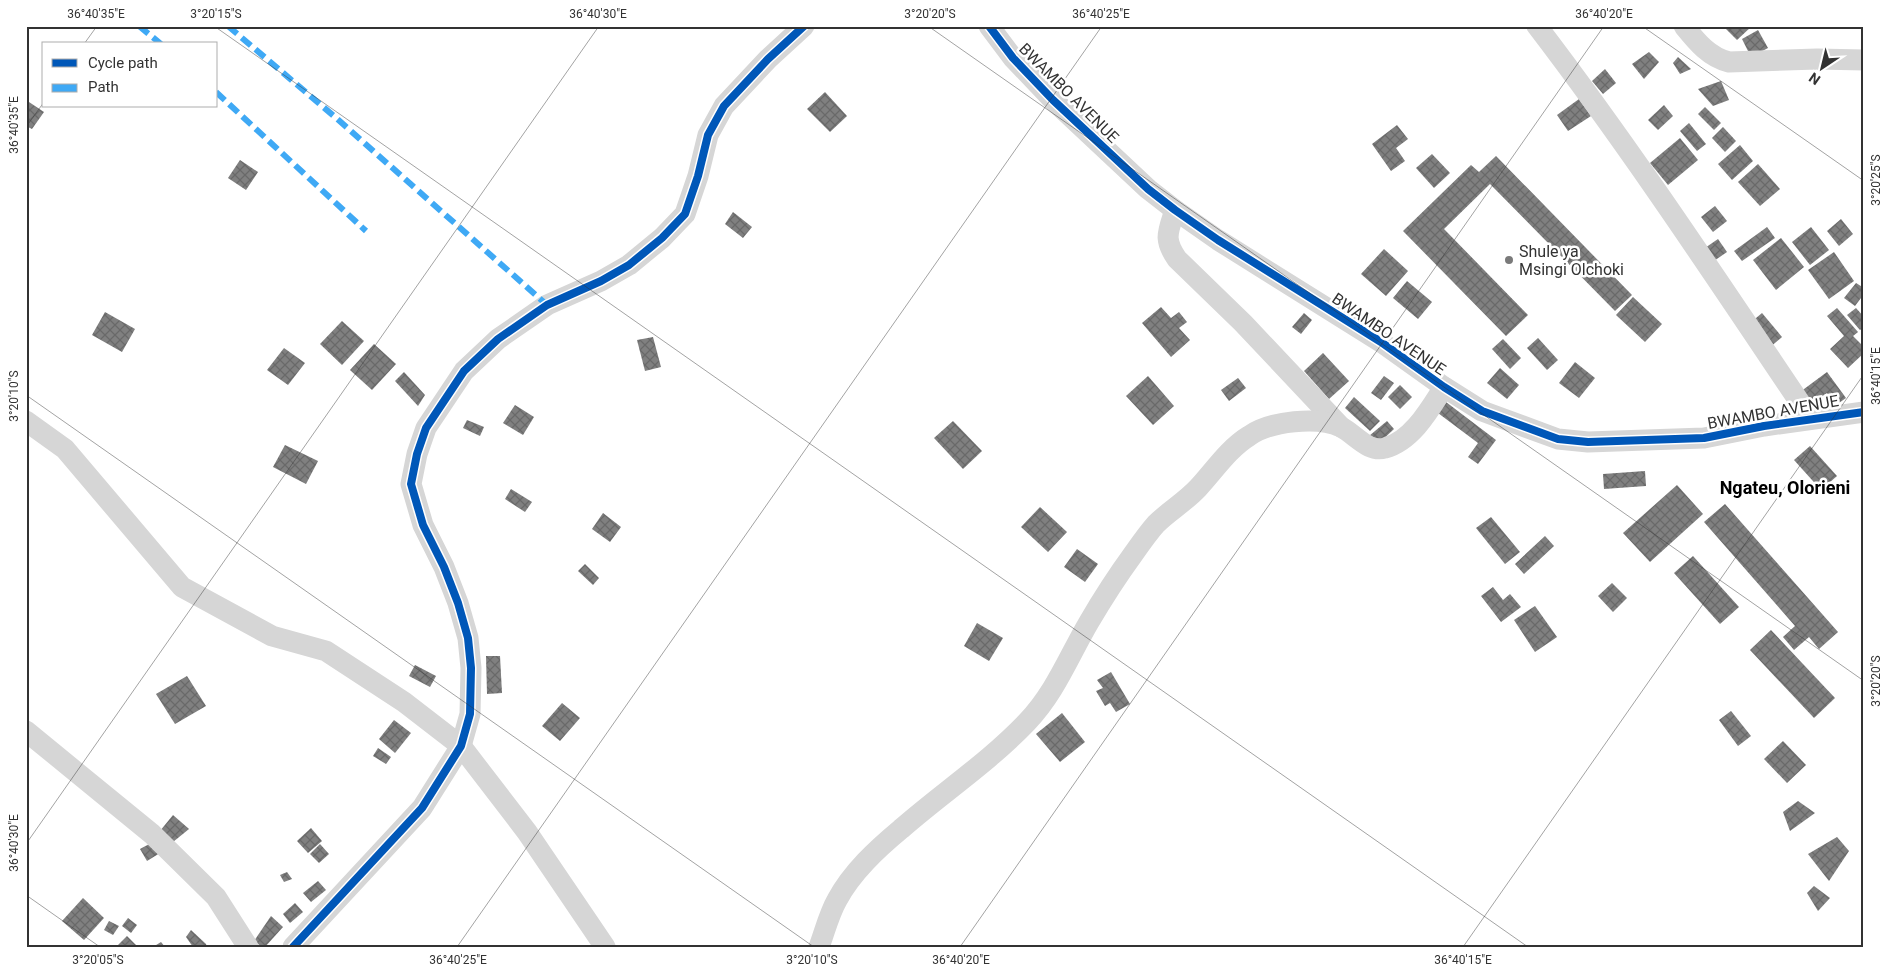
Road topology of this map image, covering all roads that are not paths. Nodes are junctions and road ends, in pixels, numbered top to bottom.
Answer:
1 (804, 26) edge
2 (989, 26) edge
3 (1537, 26) edge
4 (1684, 26) edge
5 (1864, 60) edge
6 (1175, 210) junction
7 (1444, 387) junction
8 (1864, 412) edge
9 (1811, 419) junction
10 (26, 421) edge
11 (1342, 427) junction
12 (26, 731) edge
13 (461, 746) junction
14 (248, 947) edge
15 (293, 947) edge
16 (605, 947) edge
17 (819, 947) edge

1 - 13 street
2 - 6 street, BWAMBO AVENUE
3 - 9 street
4 - 5 street
6 - 7 street, BWAMBO AVENUE
6 - 11 street
7 - 9 street, BWAMBO AVENUE
7 - 11 street
8 - 9 street, BWAMBO AVENUE
10 - 13 street
11 - 17 street
12 - 14 street
13 - 15 street
13 - 16 street

